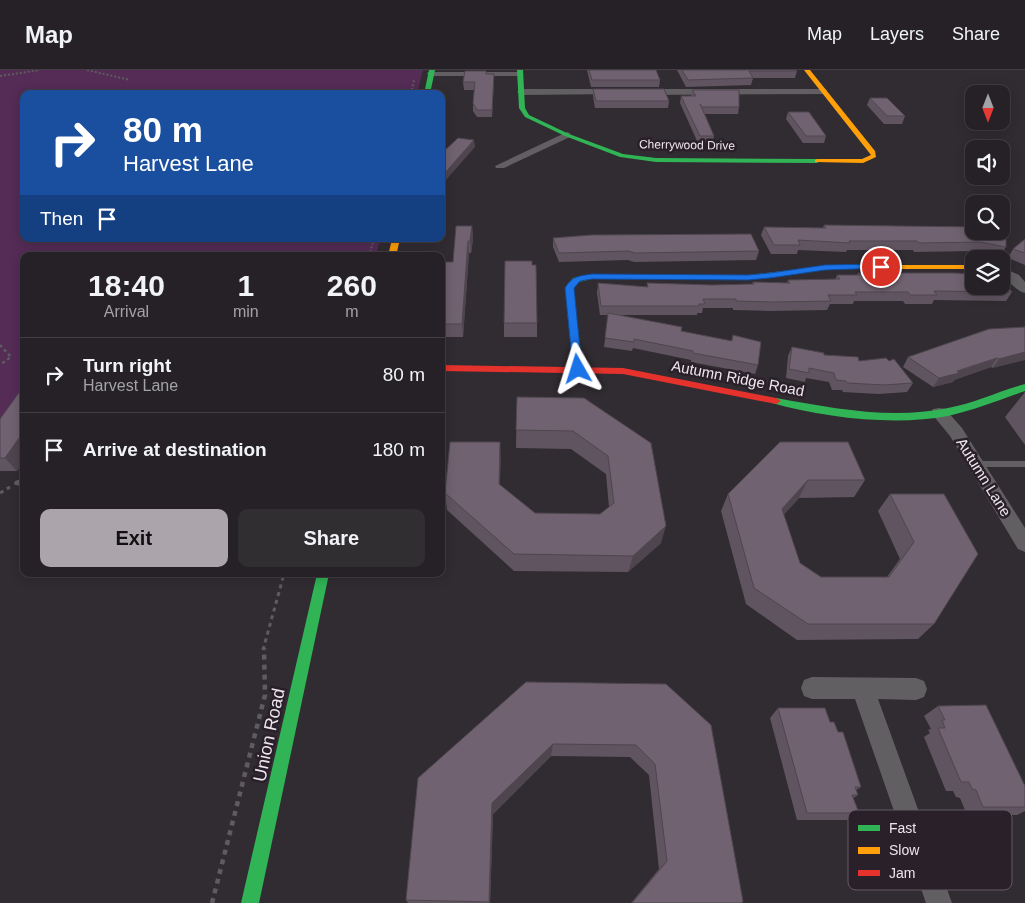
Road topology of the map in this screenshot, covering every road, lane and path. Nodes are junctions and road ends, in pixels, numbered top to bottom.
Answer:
1 (40, 70) edge
2 (87, 70) edge
3 (807, 70) edge
4 (432, 72) edge
5 (520, 72) edge
6 (0, 76) edge
7 (130, 80) dead end
8 (428, 90) edge
9 (521, 92) junction
10 (824, 92) junction
11 (567, 136) junction
12 (500, 166) dead end
13 (965, 267) edge
14 (1010, 276) edge
15 (1025, 289) edge
16 (0, 346) edge
17 (0, 365) edge
18 (445, 368) edge
19 (578, 369) junction
20 (1025, 387) edge
21 (939, 413) junction
22 (976, 464) junction
23 (1025, 464) edge
24 (1025, 544) edge
25 (283, 577) edge
26 (322, 577) edge
27 (812, 688) dead end
28 (862, 688) junction
29 (916, 689) dead end
30 (906, 810) edge
31 (934, 890) edge
32 (212, 903) edge
33 (250, 903) edge
34 (939, 903) edge

1 - 6 path
2 - 7 path
3 - 10 street
4 - 5 street
4 - 8 street
5 - 9 street, Cherrywood Drive
9 - 10 street
9 - 11 street, Cherrywood Drive
10 - 11 street, Cherrywood Drive
11 - 12 street
13 - 19 street
14 - 15 street
16 - 17 path
18 - 19 street, Autumn Ridge Road
19 - 21 street, Autumn Ridge Road
20 - 21 street, Autumn Ridge Road
21 - 22 street, Autumn Lane
22 - 23 lane
22 - 24 street, Autumn Lane
25 - 32 path
26 - 33 street, Union Road
27 - 28 street
28 - 29 street
28 - 30 street
31 - 34 street

